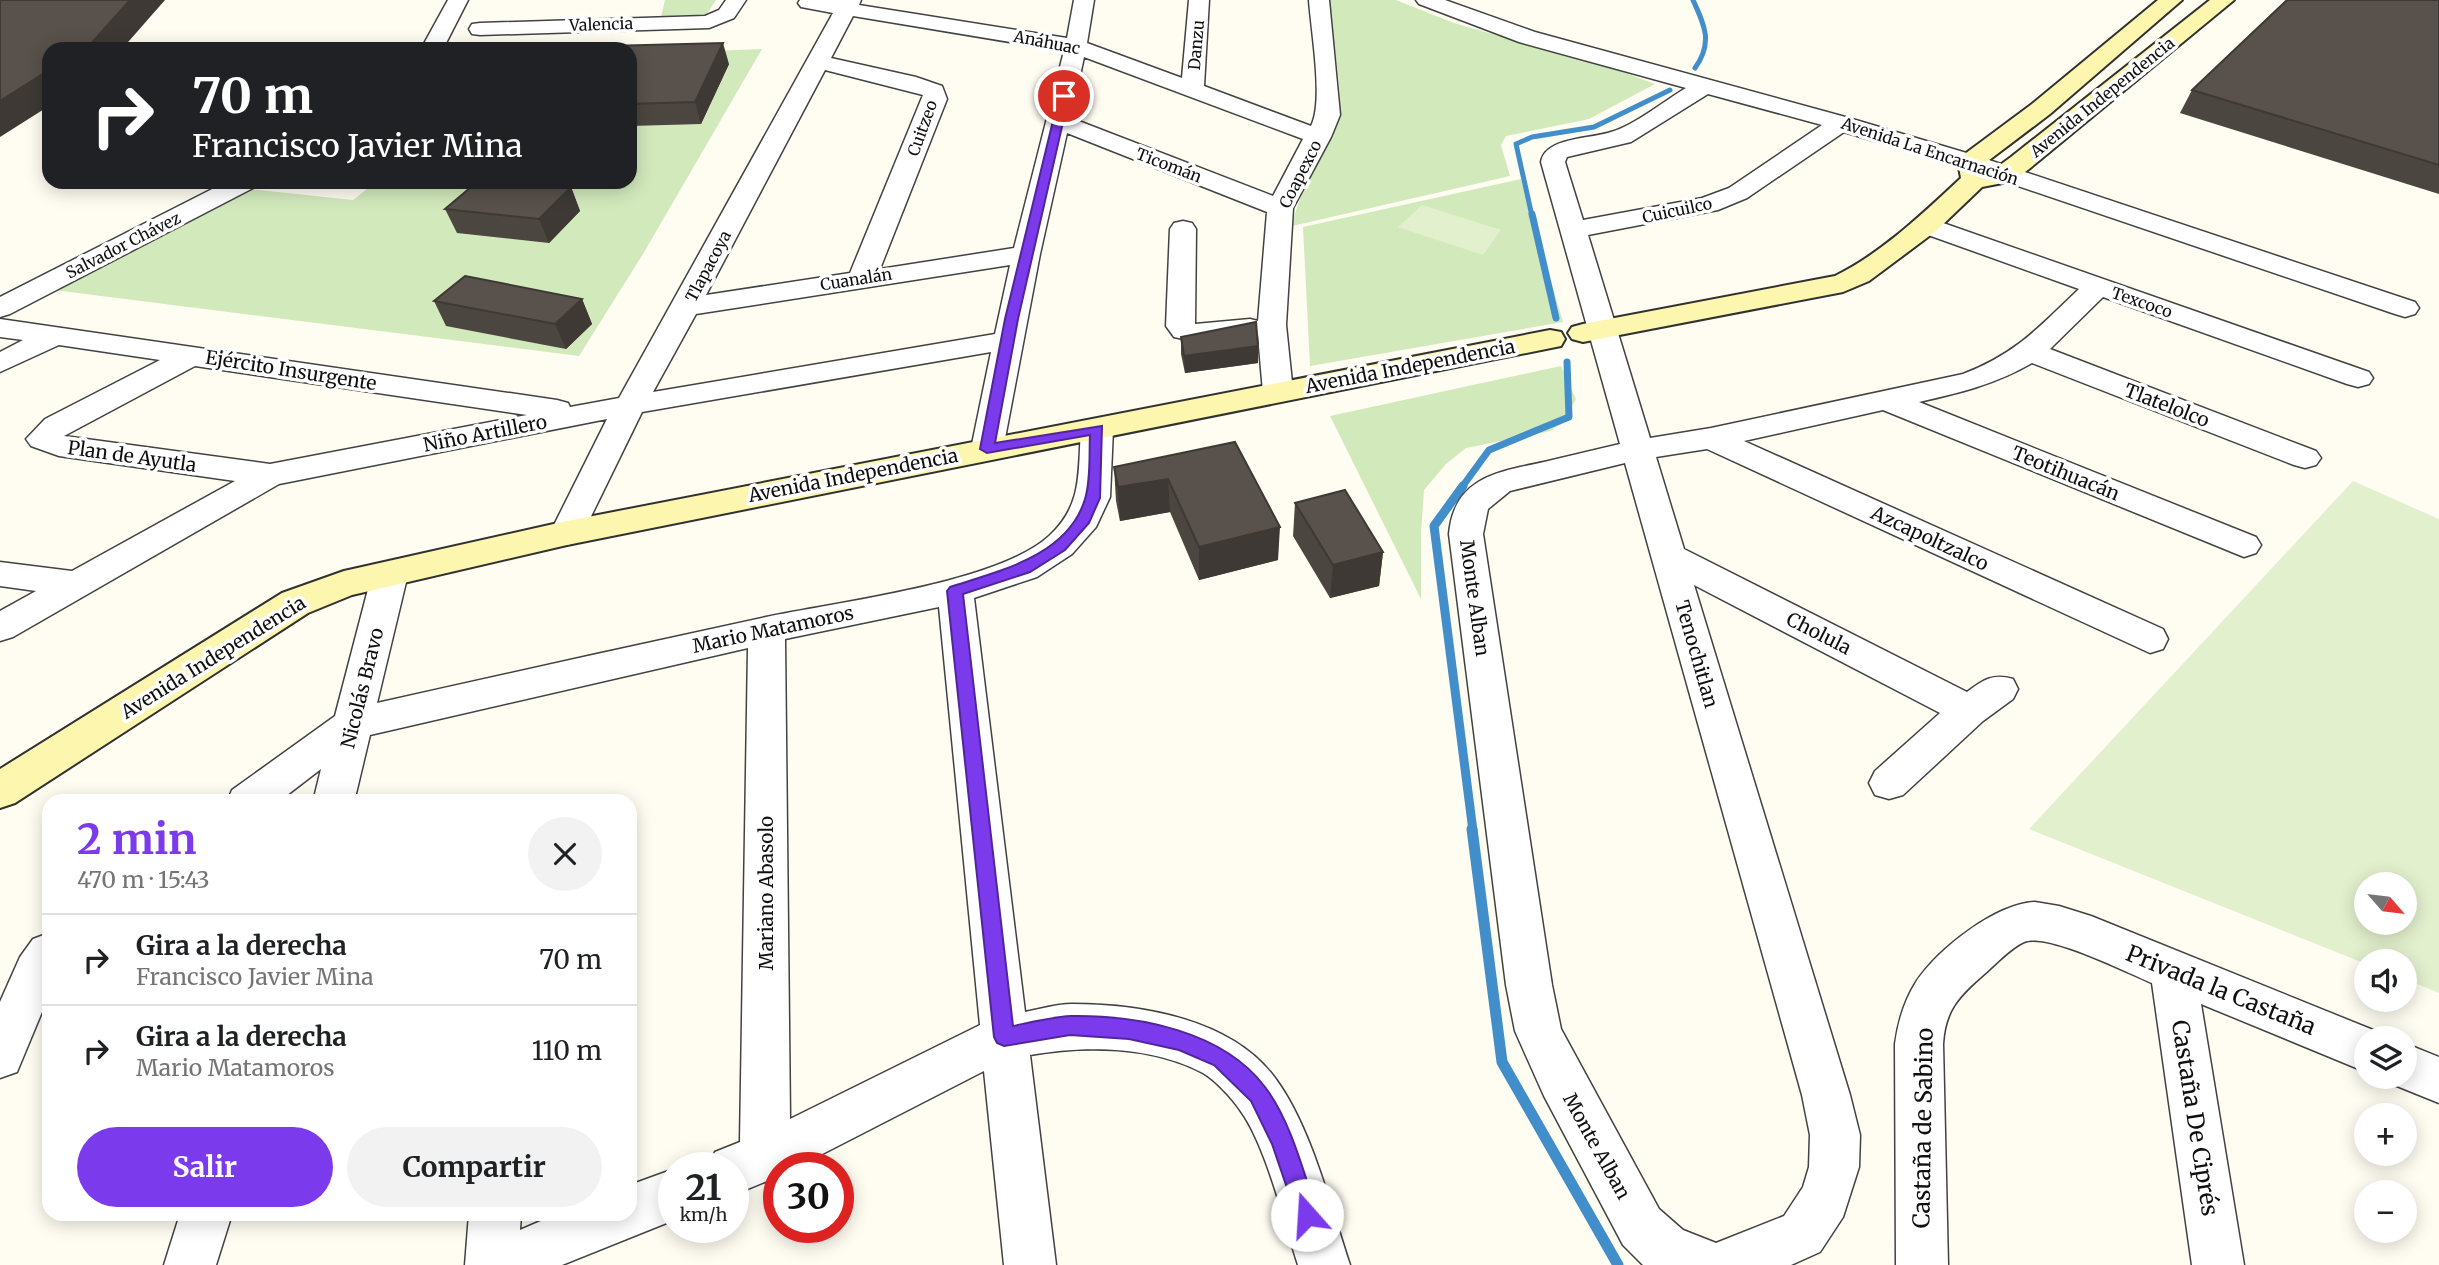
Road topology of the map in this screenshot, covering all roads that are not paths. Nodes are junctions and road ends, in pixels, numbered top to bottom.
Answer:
1 (458, 0) edge
2 (648, 0) edge
3 (736, 0) edge
4 (1084, 0) edge
5 (1199, 0) edge
6 (1319, 0) edge
7 (1426, 0) edge
8 (2171, 0) edge
9 (2223, 0) edge
10 (808, 3) dead end
11 (848, 4) edge
12 (642, 23) junction
13 (480, 29) dead end
14 (436, 42) edge
15 (1076, 46) junction
16 (817, 61) junction
17 (1689, 82) junction
18 (1192, 89) junction
19 (1058, 121) junction
20 (1841, 123) junction
21 (1319, 137) junction
22 (1972, 171) junction
23 (2004, 175) junction
24 (232, 189) edge
25 (1280, 208) junction
26 (1926, 225) junction
27 (1183, 229) dead end
28 (1574, 230) junction
29 (1026, 254) junction
30 (862, 278) junction
31 (2098, 286) junction
32 (686, 307) junction
33 (0, 308) edge
34 (2406, 308) dead end
35 (1272, 325) junction
36 (0, 328) edge
37 (1579, 333) junction
38 (53, 337) junction
39 (1007, 341) junction
40 (2030, 352) junction
41 (193, 355) junction
42 (0, 363) edge
43 (2358, 378) dead end
44 (1278, 392) junction
45 (1889, 401) junction
46 (630, 405) junction
47 (582, 414) junction
48 (1097, 429) junction
49 (1711, 438) junction
50 (987, 449) junction
51 (1639, 450) junction
52 (2305, 458) dead end
53 (270, 475) junction
54 (567, 533) junction
55 (2244, 545) dead end
56 (1668, 556) junction
57 (0, 574) edge
58 (390, 574) junction
59 (75, 584) junction
60 (955, 591) junction
61 (0, 628) edge
62 (767, 630) junction
63 (2150, 639) dead end
64 (354, 723) junction
65 (1889, 783) dead end
66 (0, 791) edge
67 (258, 794) edge
68 (335, 794) edge
69 (2075, 930) joint
70 (42, 963) edge
71 (2173, 971) junction
72 (1004, 1037) junction
73 (2354, 1045) edge
74 (0, 1056) edge
75 (2417, 1071) edge
76 (2439, 1080) edge
77 (749, 1163) edge
78 (658, 1200) edge
79 (637, 1208) edge
80 (204, 1221) edge
81 (494, 1221) edge
82 (605, 1221) edge
83 (1685, 1257) edge
84 (190, 1265) edge
85 (491, 1265) edge
86 (498, 1265) edge
87 (1030, 1265) edge
88 (1324, 1265) edge
89 (1728, 1265) edge
90 (1922, 1265) edge
91 (2218, 1265) edge

1 - 14 street
2 - 12 street
3 - 12 street, Valencia
4 - 15 street
5 - 18 street, Danzu
6 - 21 street, Coapexco
7 - 17 street, Avenida La Encarnación
8 - 22 street, Avenida Independencia
9 - 23 street, Avenida Independencia
10 - 11 street, Anáhuac
11 - 15 street, Anáhuac
11 - 16 street, Tlapacoya
12 - 13 street, Valencia
15 - 18 street, Anáhuac
15 - 19 street
16 - 30 street, Cuitzeo
16 - 32 street, Tlapacoya
17 - 20 street, Avenida La Encarnación
17 - 28 street, Tenochitlan
18 - 21 street, Anáhuac
19 - 25 street, Ticomán
19 - 29 street
20 - 22 street, Avenida La Encarnación
20 - 28 street, Cuicuilco
21 - 25 street, Coapexco
22 - 23 street, Avenida Independencia
22 - 26 street, Avenida Independencia
23 - 34 street, Avenida La Encarnación
24 - 33 street, Salvador Chávez
25 - 35 street, Coapexco
26 - 31 street, Texcoco
26 - 37 street, Avenida Independencia
27 - 35 street
28 - 37 street, Tenochitlan
29 - 30 street, Cuanalán
29 - 39 street
30 - 32 street, Cuanalán
31 - 40 street, Monte Alban
31 - 43 street, Texcoco
32 - 46 street, Tlapacoya
35 - 44 street, Coapexco
36 - 38 street, Ejército Insurgente
37 - 44 street, Avenida Independencia
37 - 51 street, Tenochitlan
38 - 41 street, Ejército Insurgente
38 - 42 street
39 - 46 street, Niño Artillero
39 - 50 street
40 - 45 street, Monte Alban
40 - 52 street, Tlatelolco
41 - 47 street, Ejército Insurgente
41 - 53 street, Plan de Ayutla
44 - 48 street, Avenida Independencia
45 - 49 street, Monte Alban
45 - 55 street, Teotihuacán
46 - 47 street, Niño Artillero
46 - 54 street, Tlapacoya
47 - 53 street, Niño Artillero
48 - 50 street, Avenida Independencia
48 - 60 street, Mario Matamoros
49 - 51 street, Monte Alban
49 - 63 street, Azcapoltzalco
50 - 54 street, Avenida Independencia
51 - 56 street, Tenochitlan
51 - 83 street, Monte Alban
53 - 59 street, Niño Artillero
54 - 58 street, Avenida Independencia
56 - 65 street, Cholula
56 - 89 street, Tenochitlan
57 - 59 street
58 - 64 street, Nicolás Bravo
58 - 66 street, Avenida Independencia
59 - 61 street, Niño Artillero
60 - 62 street, Mario Matamoros
60 - 72 street
62 - 64 street, Mario Matamoros
62 - 77 street, Mariano Abasolo
64 - 67 street
64 - 68 street, Nicolás Bravo
69 - 71 street, Privada la Castaña
69 - 90 street, Castaña de Sabino
70 - 74 street
71 - 73 street, Privada la Castaña
71 - 91 street, Castaña De Ciprés
72 - 77 street
72 - 87 street
72 - 88 street
75 - 76 street
78 - 79 street
80 - 84 street
81 - 85 street
82 - 86 street

